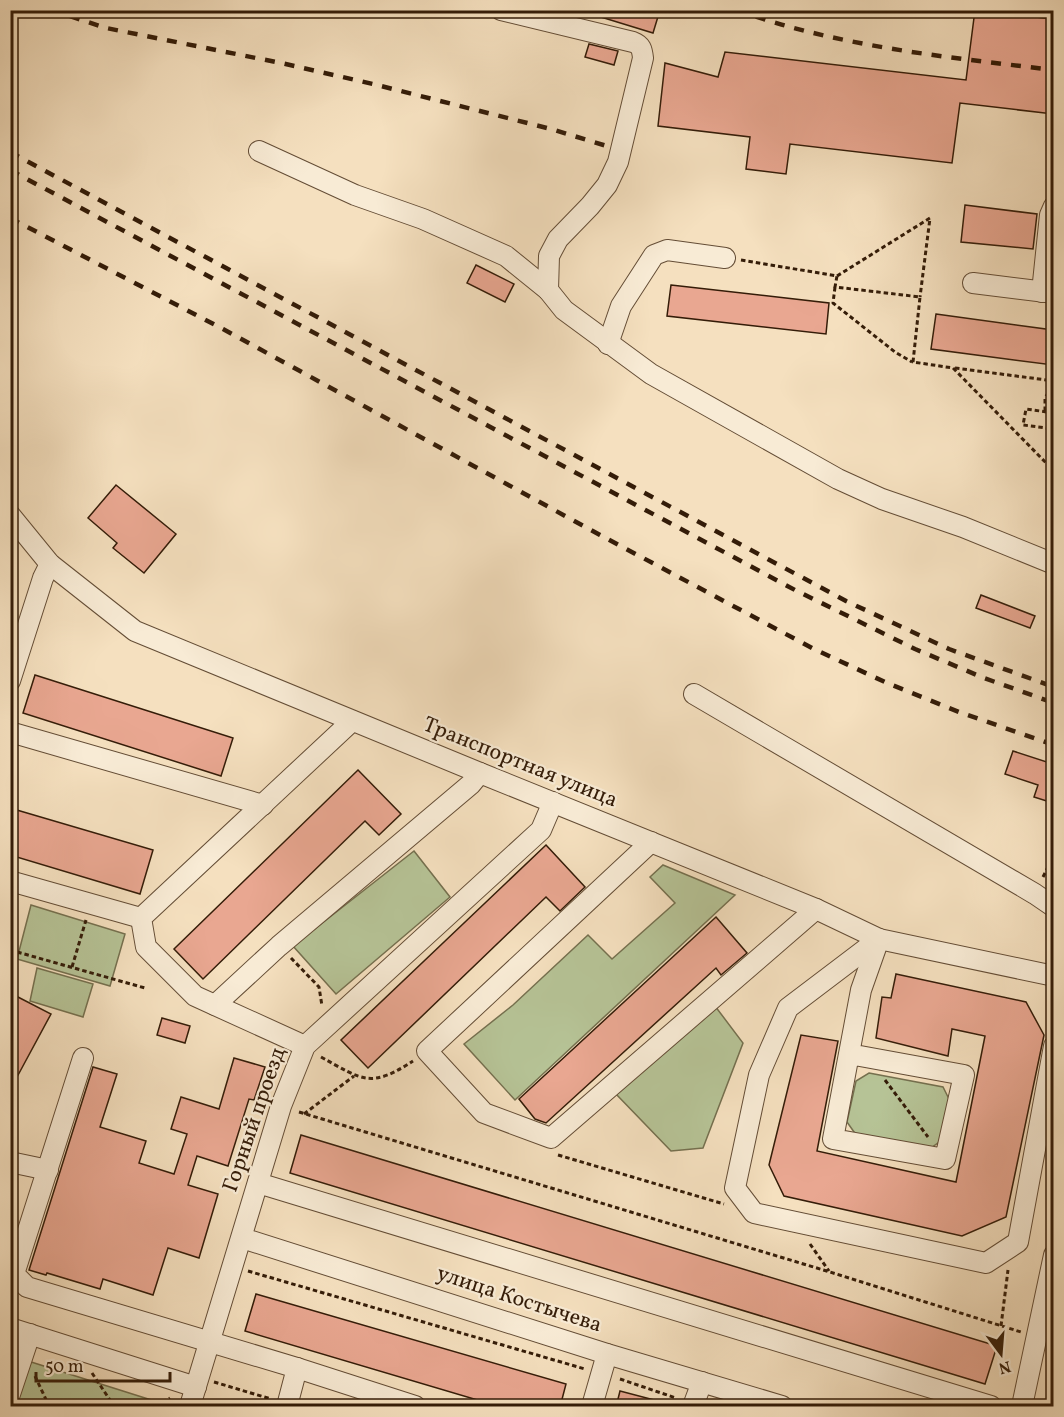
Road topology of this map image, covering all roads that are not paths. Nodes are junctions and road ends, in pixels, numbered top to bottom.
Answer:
1 (501, 10) edge
2 (259, 150) dead end
3 (1053, 206) edge
4 (725, 258) road end
5 (973, 283) dead end
6 (548, 290) junction
7 (1048, 292) edge
8 (608, 344) junction
9 (10, 515) edge
10 (50, 564) junction
11 (1053, 564) edge
12 (18, 636) edge
13 (10, 681) edge
14 (694, 694) dead end
15 (352, 721) junction
16 (10, 732) edge
17 (480, 773) junction
18 (553, 802) junction
19 (263, 805) junction
20 (651, 842) junction
21 (10, 881) edge
22 (1053, 908) edge
23 (816, 909) junction
24 (141, 918) junction
25 (879, 939) junction
26 (1053, 976) edge
27 (215, 1005) junction
28 (305, 1046) junction
29 (1053, 1046) edge
30 (858, 1056) junction
31 (83, 1058) dead end
32 (10, 1162) edge
33 (48, 1170) junction
34 (258, 1183) junction
35 (242, 1238) junction
36 (1053, 1255) edge
37 (15, 1321) edge
38 (1043, 1330) edge
39 (30, 1334) junction
40 (210, 1341) junction
41 (607, 1354) junction
42 (297, 1368) junction
43 (198, 1382) junction
44 (702, 1382) junction
45 (10, 1394) edge
46 (287, 1405) edge
47 (693, 1405) edge
48 (770, 1405) edge
49 (190, 1407) edge
50 (415, 1407) edge
51 (592, 1407) edge
52 (991, 1407) edge
53 (1022, 1407) edge

1 - 6 street
2 - 6 street
3 - 7 street
4 - 8 street
5 - 7 street
6 - 8 street
8 - 11 street
9 - 10 street, Транспортная улица
10 - 12 street
10 - 15 street, Транспортная улица
12 - 13 street
14 - 22 street
15 - 17 street, Транспортная улица
15 - 19 street
16 - 19 street
17 - 18 street, Транспортная улица
17 - 27 street
18 - 20 street, Транспортная улица
18 - 28 street, Горный проезд
19 - 24 street
20 - 23 street, Транспортная улица
20 - 23 street
21 - 24 street
23 - 25 street, Транспортная улица
24 - 27 street
25 - 26 street, Транспортная улица
25 - 29 street
25 - 30 street
27 - 28 street
28 - 34 street, Горный проезд
30 - 30 street
31 - 33 street
32 - 33 street
33 - 40 street
34 - 35 street, Горный проезд
34 - 52 street
35 - 40 street, Горный проезд
35 - 41 street, улица Костычева
36 - 38 street
37 - 39 street
38 - 53 street
39 - 43 street
39 - 45 street
40 - 42 street
40 - 43 street, Горный проезд
41 - 44 street, улица Костычева
41 - 51 street
42 - 46 street
42 - 50 street
43 - 49 street, Горный проезд
44 - 47 street
44 - 48 street, улица Костычева

